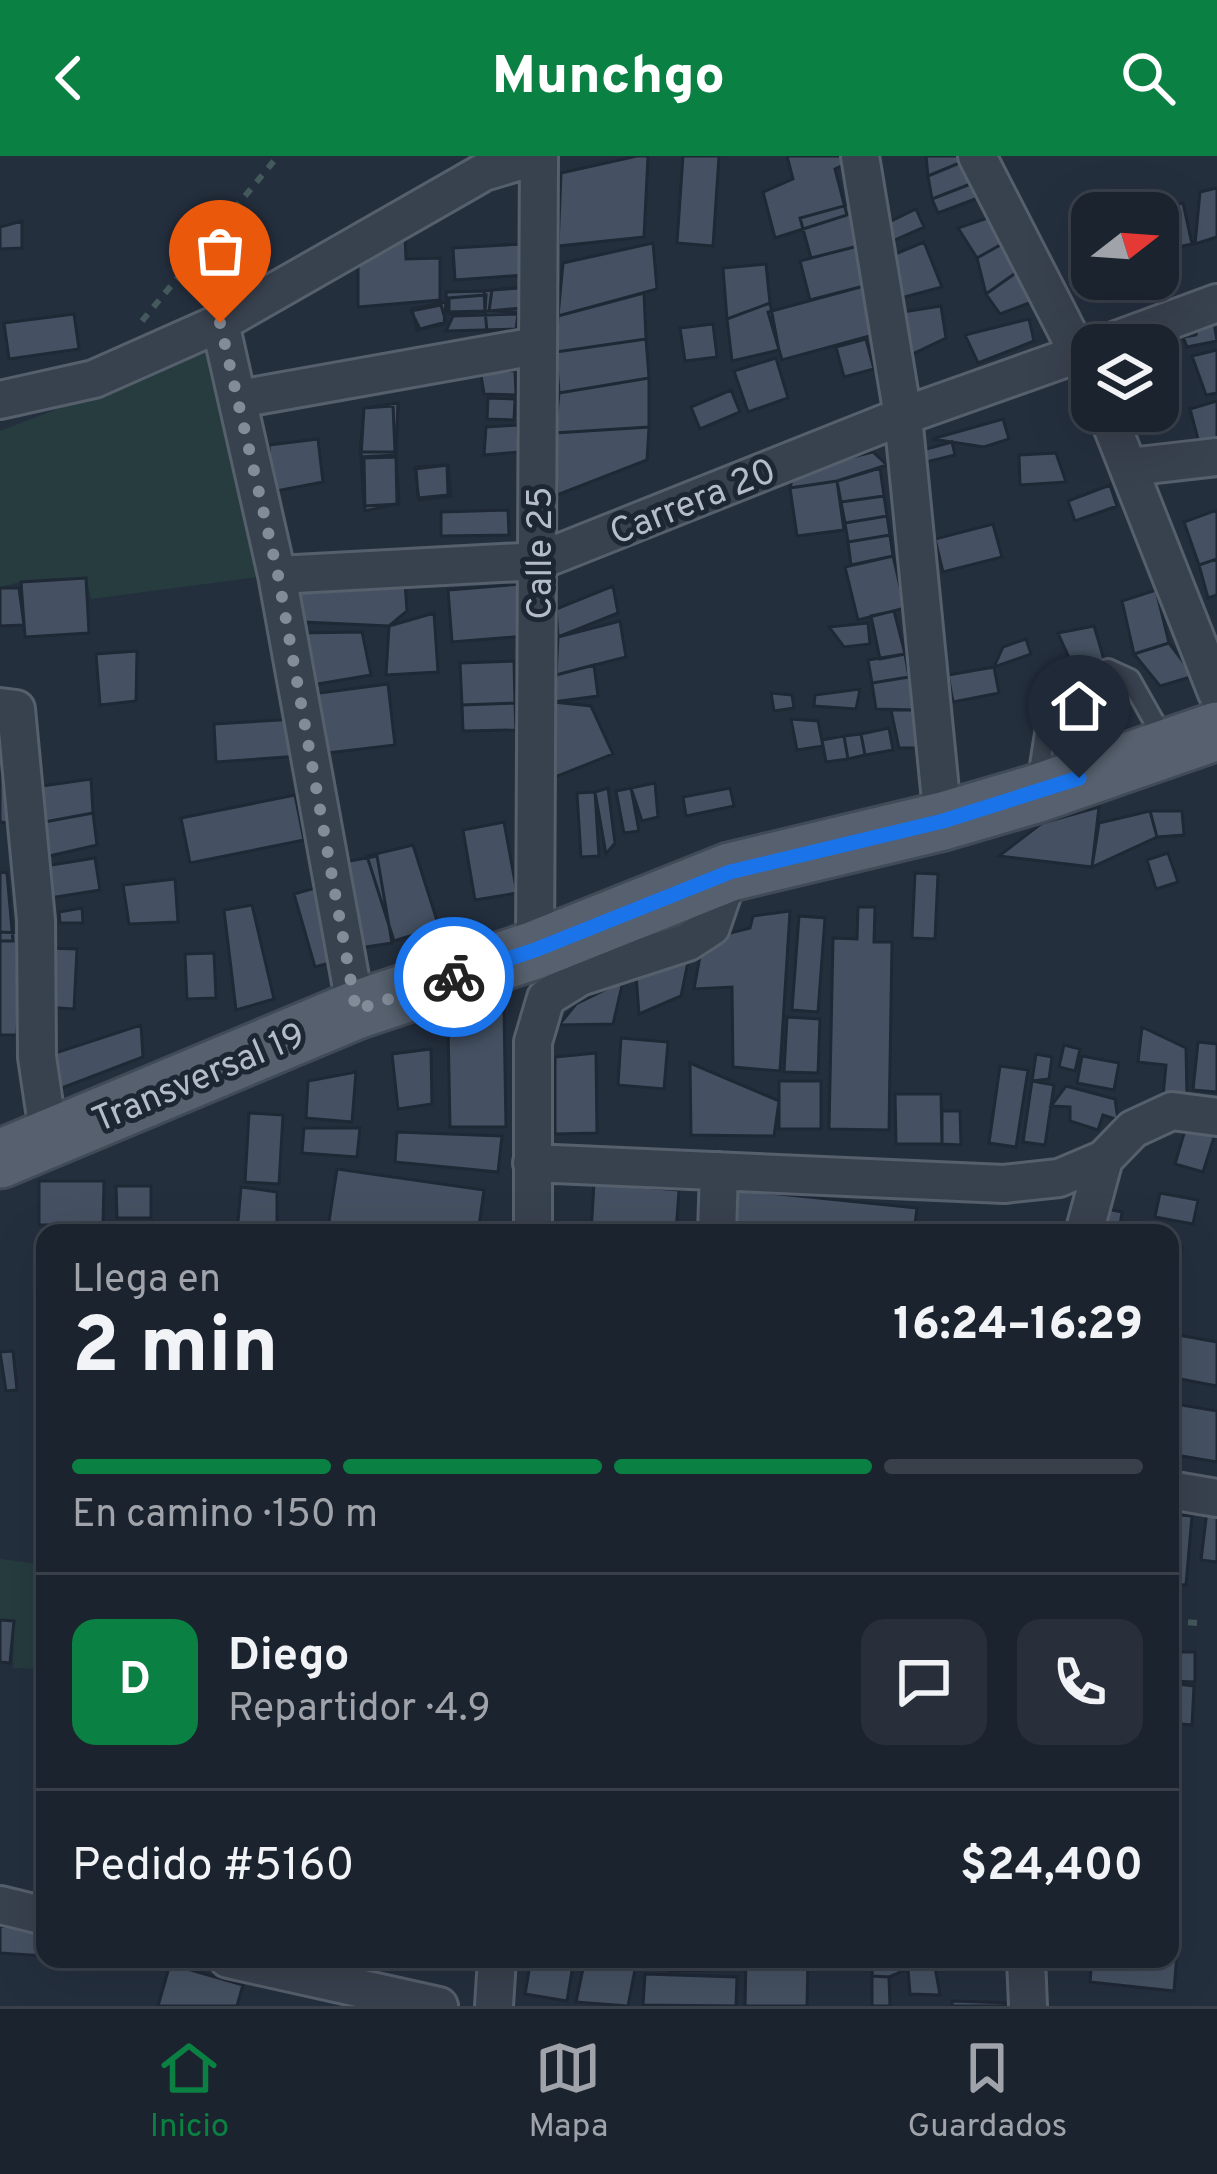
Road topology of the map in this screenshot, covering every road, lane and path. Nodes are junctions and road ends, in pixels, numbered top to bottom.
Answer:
1 (278, 156) edge
2 (538, 156) edge
3 (860, 156) edge
4 (977, 156) edge
5 (1217, 303) edge
6 (220, 323) junction
7 (1073, 324) edge
8 (1168, 324) edge
9 (137, 328) dead end
10 (536, 346) junction
11 (1071, 364) edge
12 (239, 398) junction
13 (0, 400) edge
14 (903, 416) junction
15 (1115, 432) edge
16 (1217, 457) edge
17 (1130, 467) junction
18 (539, 561) junction
19 (278, 575) junction
20 (1108, 669) dead end
21 (1077, 678) dead end
22 (1217, 692) edge
23 (0, 707) edge
24 (1192, 738) edge
25 (1035, 794) junction
26 (943, 821) junction
27 (730, 872) junction
28 (535, 950) junction
29 (356, 1010) junction
30 (1217, 1117) edge
31 (24, 1148) edge
32 (1104, 1159) junction
33 (532, 1163) junction
34 (719, 1171) junction
35 (532, 1224) edge
36 (717, 1224) edge
37 (1086, 1224) edge
38 (1179, 1492) edge
39 (1217, 1498) edge
40 (1179, 1622) edge
41 (1198, 1623) dead end
42 (0, 1905) edge
43 (36, 1914) edge
44 (268, 1968) edge
45 (496, 1968) edge
46 (1026, 1968) edge
47 (439, 2006) edge
48 (494, 2006) edge
49 (1028, 2006) edge

1 - 9 path
2 - 6 street
2 - 10 street, Calle 25
3 - 14 street
4 - 7 street
5 - 8 street, Carrera 20
6 - 12 street
6 - 13 street
10 - 12 street
10 - 18 street, Calle 25
11 - 14 street, Carrera 20
12 - 19 street
14 - 18 street, Carrera 20
14 - 26 street
15 - 17 street
16 - 17 street
17 - 22 street
18 - 19 street, Carrera 20
18 - 28 street, Calle 25
19 - 29 street
20 - 24 lane
21 - 25 lane
23 - 31 street
24 - 25 main road, Transversal 19
25 - 26 main road, Transversal 19
26 - 27 main road, Transversal 19
27 - 28 main road, Transversal 19
27 - 33 street
28 - 29 main road, Transversal 19
29 - 31 main road, Transversal 19
30 - 32 street
32 - 34 street
32 - 37 street
33 - 34 street
33 - 35 street
34 - 36 street
38 - 39 street
40 - 41 path
42 - 43 street
44 - 47 street
45 - 48 street
46 - 49 street

